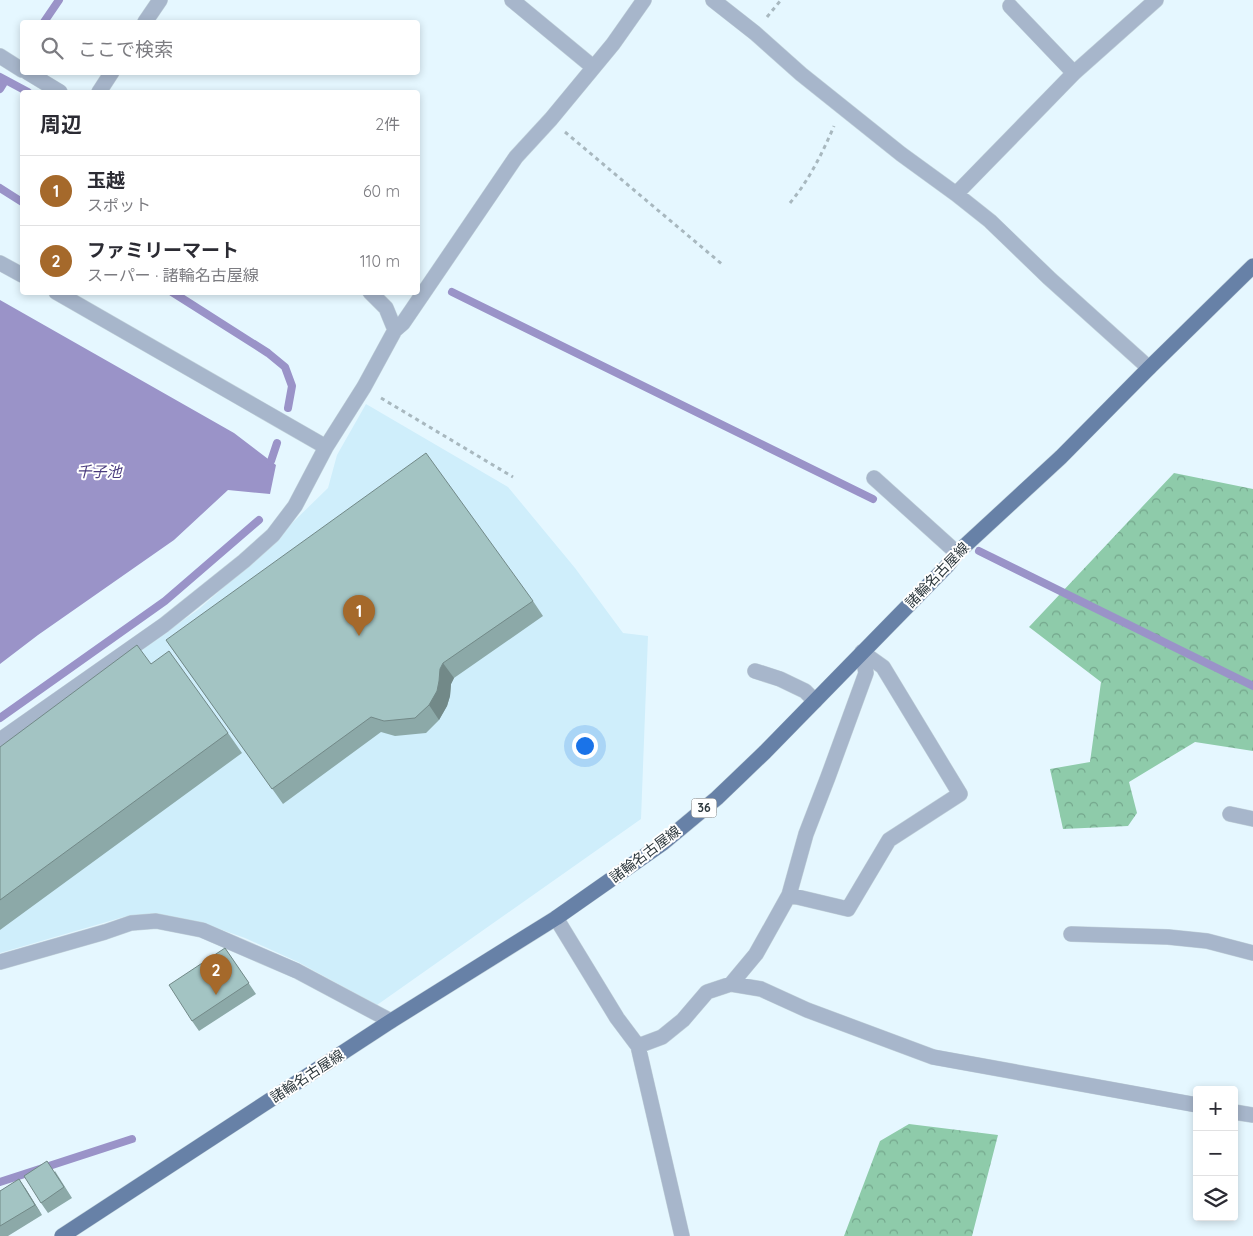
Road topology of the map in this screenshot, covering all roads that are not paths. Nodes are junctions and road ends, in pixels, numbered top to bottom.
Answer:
1 (160, 0) edge
2 (512, 0) edge
3 (644, 0) edge
4 (713, 0) edge
5 (1156, 0) edge
6 (1010, 6) dead end
7 (146, 20) edge
8 (0, 56) edge
9 (593, 67) junction
10 (20, 69) edge
11 (1074, 73) junction
12 (32, 75) edge
13 (110, 75) edge
14 (57, 90) edge
15 (100, 90) edge
16 (956, 194) junction
17 (0, 263) edge
18 (1253, 266) edge
19 (20, 274) edge
20 (61, 295) edge
21 (373, 295) edge
22 (395, 330) junction
23 (1148, 368) junction
24 (326, 447) junction
25 (874, 478) dead end
26 (956, 553) junction
27 (862, 652) junction
28 (755, 671) dead end
29 (816, 701) junction
30 (0, 740) edge
31 (1230, 814) dead end
32 (1253, 818) edge
33 (789, 895) junction
34 (556, 918) junction
35 (1071, 934) dead end
36 (1253, 953) edge
37 (0, 962) edge
38 (731, 984) junction
39 (391, 1021) junction
40 (638, 1046) junction
41 (1193, 1104) edge
42 (1238, 1113) edge
43 (1253, 1115) edge
44 (62, 1236) edge
45 (682, 1236) edge

1 - 7 street
2 - 9 street
3 - 9 street
4 - 16 street
5 - 11 street
6 - 11 street
8 - 10 street
9 - 22 street
11 - 16 street
12 - 14 street
13 - 15 street
16 - 23 street
17 - 19 street
18 - 23 main road, 諸輪名古屋線 / 36
20 - 24 street
21 - 22 street
22 - 24 street
23 - 26 main road, 諸輪名古屋線 / 36
24 - 30 street
25 - 26 street
26 - 27 main road, 諸輪名古屋線 / 36
27 - 29 main road, 諸輪名古屋線 / 36
27 - 33 street
27 - 33 street
28 - 29 street
29 - 34 main road, 諸輪名古屋線 / 36
31 - 32 street
33 - 38 street
34 - 39 main road, 諸輪名古屋線 / 36
34 - 40 street
35 - 36 street
37 - 39 street
38 - 40 street
38 - 41 street
39 - 44 main road, 諸輪名古屋線 / 36
40 - 45 street
42 - 43 street

